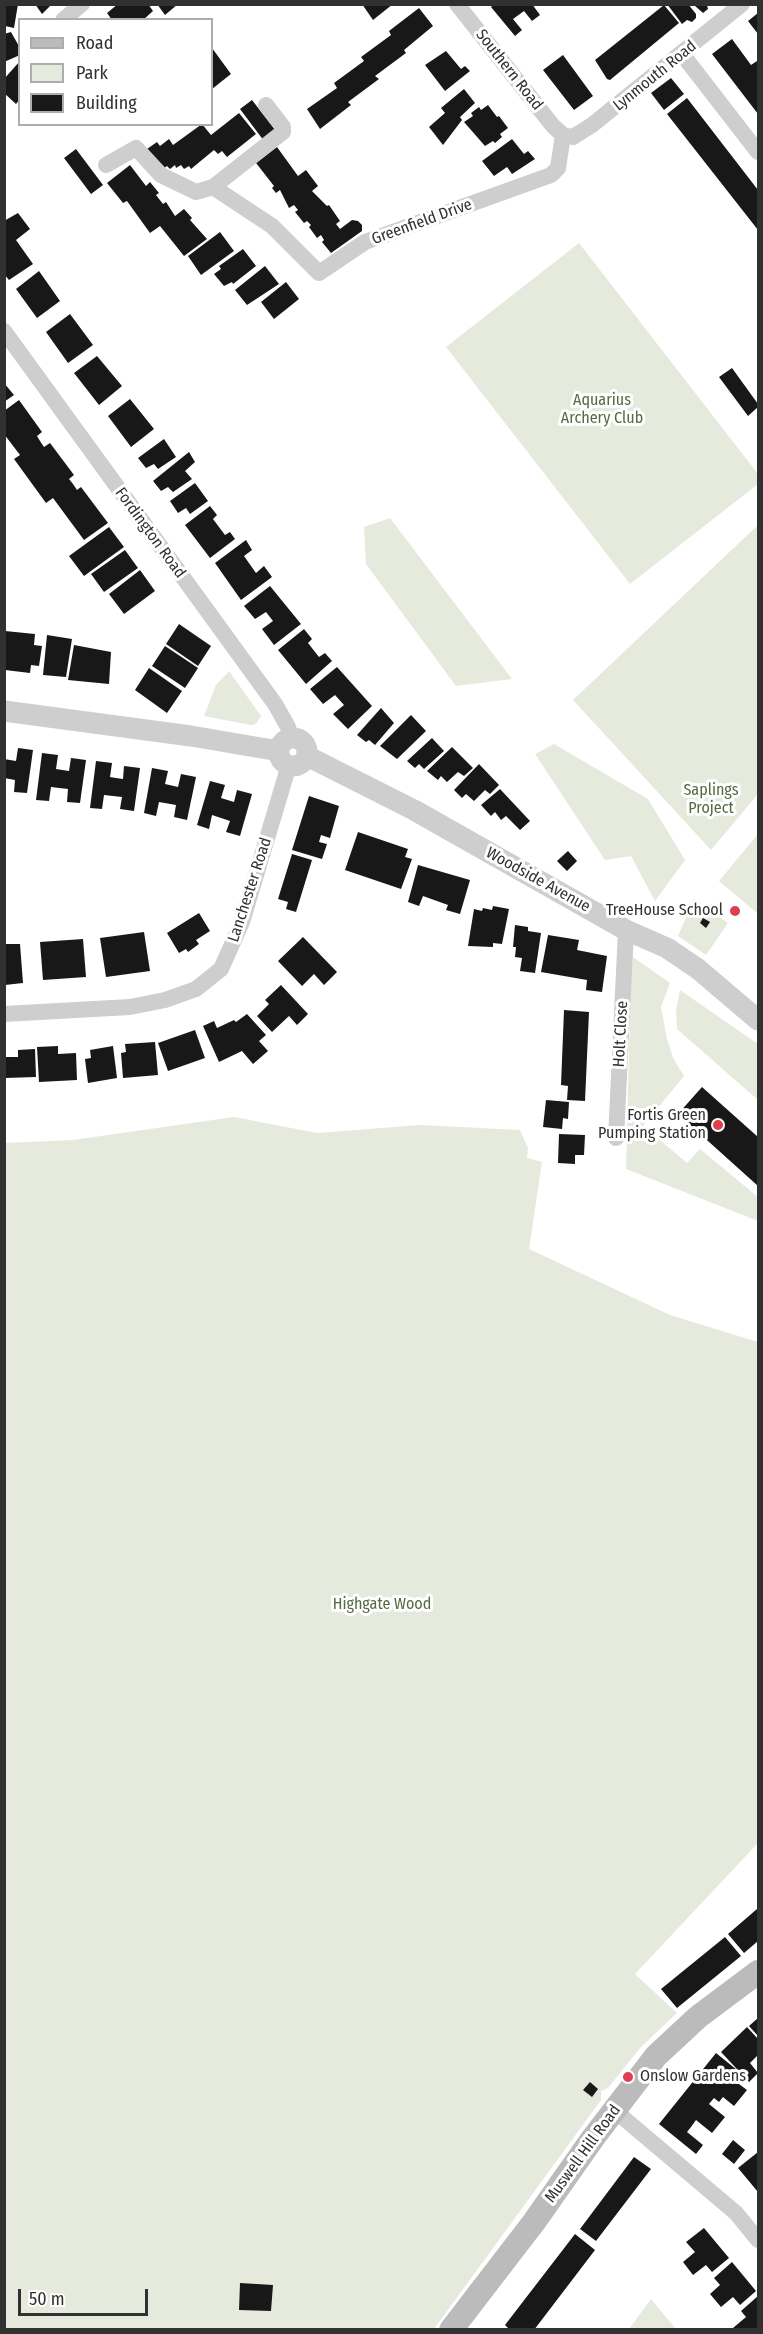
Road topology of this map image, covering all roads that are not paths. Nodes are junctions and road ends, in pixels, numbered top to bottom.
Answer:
1 (82, 4) edge
2 (457, 4) edge
3 (742, 4) edge
4 (65, 18) edge
5 (682, 54) junction
6 (266, 105) dead end
7 (563, 135) junction
8 (759, 152) edge
9 (106, 165) dead end
10 (213, 187) junction
11 (4, 331) edge
12 (4, 711) edge
13 (291, 752) junction
14 (626, 930) junction
15 (4, 1014) edge
16 (759, 1020) edge
17 (616, 1138) dead end
18 (759, 1972) edge
19 (614, 2110) junction
20 (759, 2240) edge
21 (451, 2330) edge

1 - 4 street
2 - 7 street, Southern Road
3 - 5 street, Lynmouth Road
5 - 7 street, Lynmouth Road
5 - 8 street
6 - 10 street
7 - 10 street, Greenfield Drive
9 - 10 street
11 - 13 street, Fordington Road
12 - 13 street, Woodside Avenue
13 - 14 street, Woodside Avenue
13 - 15 street, Lanchester Road
14 - 16 street, Woodside Avenue
14 - 17 street, Holt Close
18 - 19 main road, Muswell Hill Road
19 - 20 street
19 - 21 main road, Muswell Hill Road

